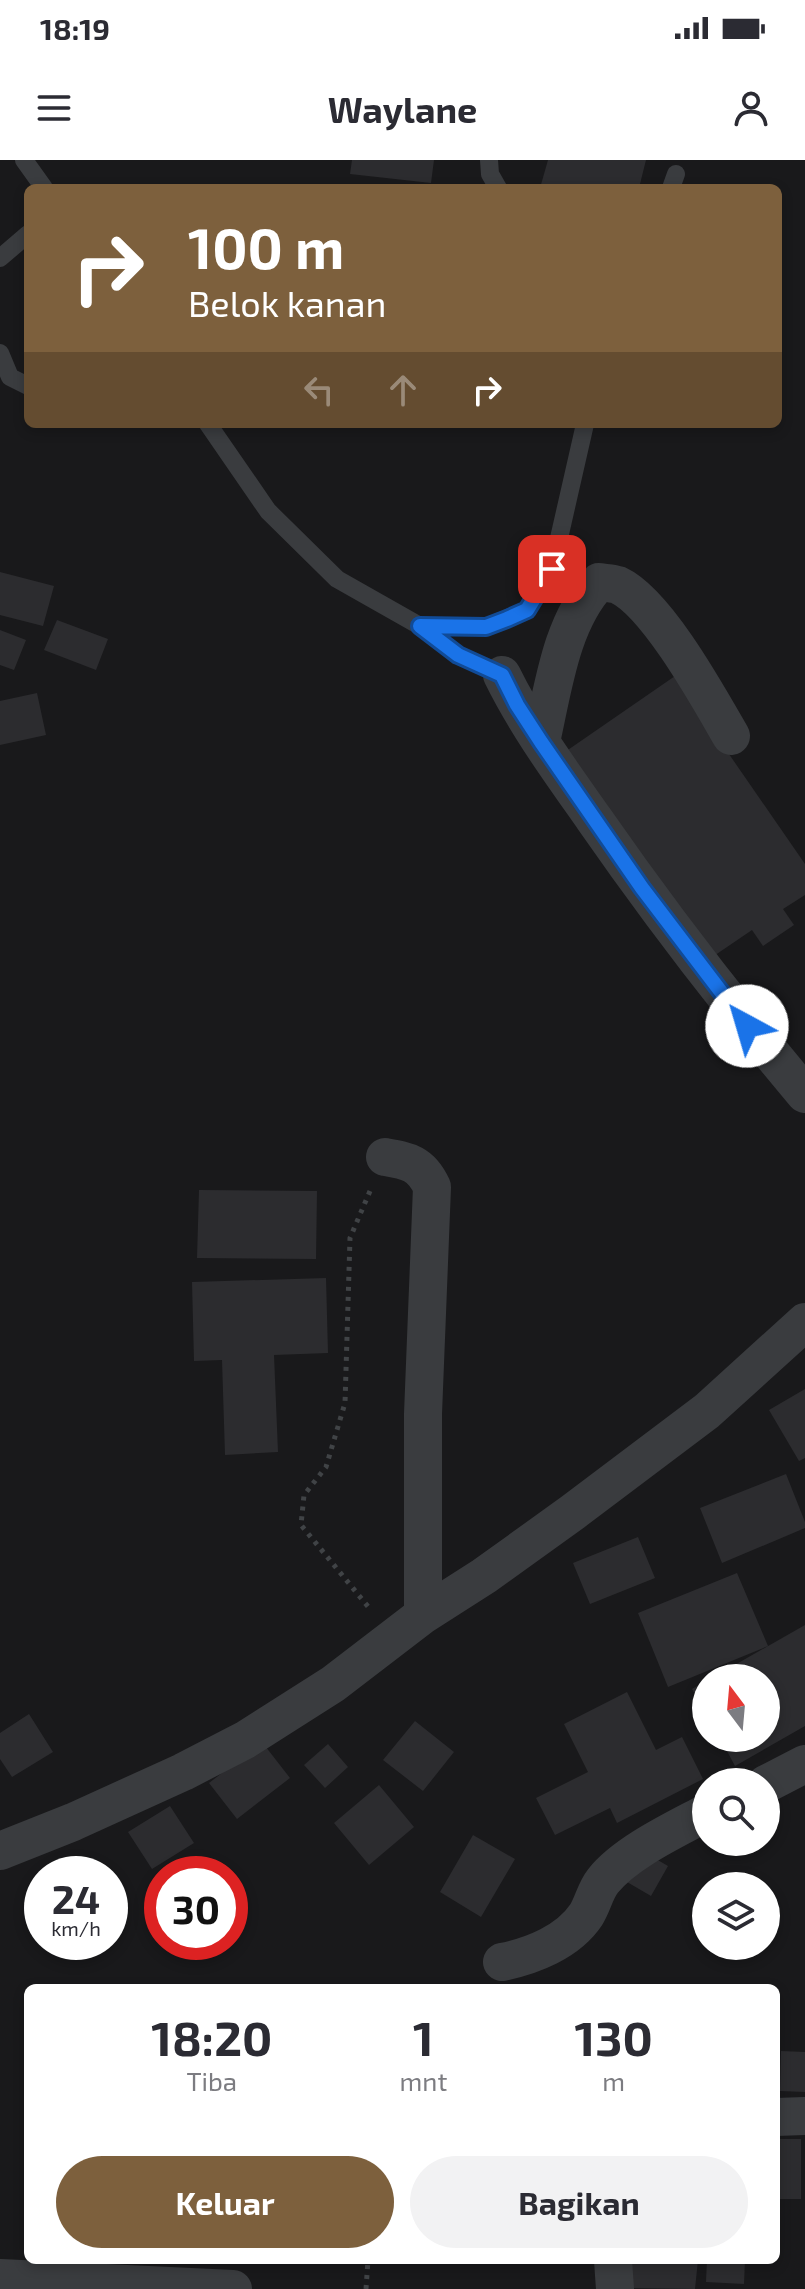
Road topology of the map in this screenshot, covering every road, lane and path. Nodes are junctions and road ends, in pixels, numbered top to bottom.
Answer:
1 (24, 160) edge
2 (489, 160) edge
3 (41, 184) edge
4 (496, 184) edge
5 (24, 237) edge
6 (0, 258) edge
7 (0, 353) edge
8 (24, 384) edge
9 (211, 428) edge
10 (584, 428) edge
11 (420, 626) junction
12 (502, 675) joint
13 (731, 736) dead end
14 (541, 742) junction
15 (805, 1094) edge
16 (385, 1157) joint
17 (805, 1322) edge
18 (408, 1626) junction
19 (805, 1764) edge
20 (780, 1777) edge
21 (692, 1821) edge
22 (4, 1842) edge
23 (502, 1962) dead end
24 (805, 2116) edge
25 (780, 2117) edge
26 (368, 2264) edge
27 (613, 2264) edge
28 (0, 2278) edge
29 (38, 2284) edge
30 (233, 2289) edge
31 (366, 2289) edge
32 (615, 2289) edge

1 - 3 lane
2 - 4 lane
5 - 6 lane
7 - 8 lane
9 - 11 lane
10 - 11 lane
11 - 12 lane
12 - 14 street
13 - 14 street
14 - 15 street
16 - 18 street
16 - 18 path
17 - 18 street
18 - 22 street
19 - 20 street
21 - 23 street
24 - 25 street
26 - 31 path
27 - 32 street
28 - 29 street
29 - 30 street

